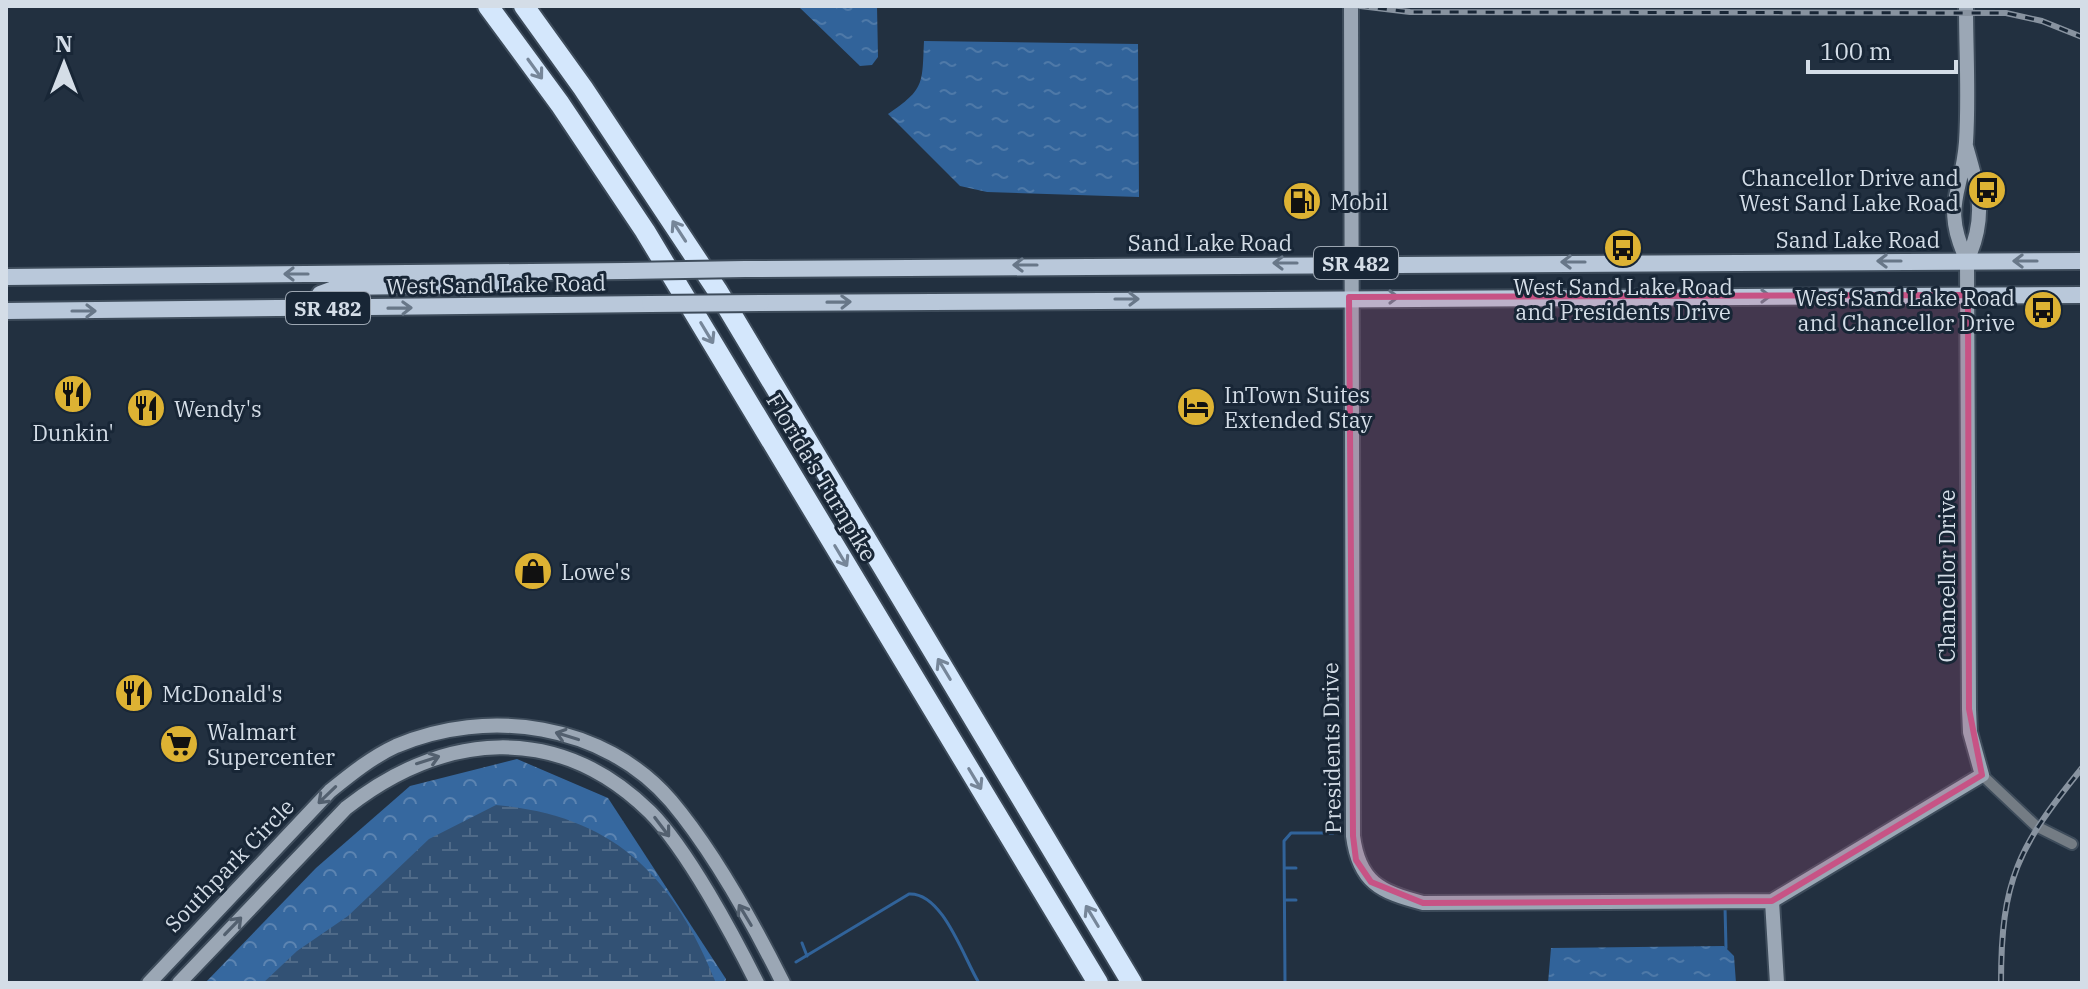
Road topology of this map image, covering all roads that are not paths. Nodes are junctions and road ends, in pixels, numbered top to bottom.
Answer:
1 (488, 6) edge
2 (524, 6) edge
3 (1351, 6) edge
4 (1966, 6) edge
5 (1966, 144) junction
6 (1967, 261) junction
7 (2082, 261) edge
8 (1350, 263) junction
9 (626, 271) joint
10 (555, 272) junction
11 (6, 277) edge
12 (1968, 295) junction
13 (2082, 295) edge
14 (1349, 297) junction
15 (312, 309) junction
16 (6, 311) edge
17 (1982, 775) junction
18 (2072, 844) dead end
19 (1772, 901) junction
20 (149, 983) edge
21 (179, 983) edge
22 (757, 983) edge
23 (783, 983) edge
24 (1098, 983) edge
25 (1132, 983) edge
26 (1777, 983) edge

1 -> 24 highway, Florida's Turnpike
25 -> 2 highway, Florida's Turnpike
3 - 8 street, Presidents Drive
4 - 5 street, Chancellor Drive
5 - 6 street, Chancellor Drive
5 - 6 street, Chancellor Drive
7 -> 6 main road, Sand Lake Road / SR 482
6 -> 8 main road, Sand Lake Road / SR 482
6 - 12 street, Chancellor Drive
8 -> 9 main road, Sand Lake Road / SR 482, bridge
8 - 14 street, Presidents Drive
9 - 10 main road, West Sand Lake Road / SR 482
10 -> 11 main road, West Sand Lake Road / SR 482
10 - 15 main road
12 - 13 main road, SR 482
14 -> 12 main road, SR 482
12 - 17 street, Chancellor Drive
15 -> 14 main road, West Sand Lake Road / SR 482, bridge
14 - 19 street, Presidents Drive
16 -> 15 main road, West Sand Lake Road / SR 482
17 - 18 street
17 - 19 street
19 - 26 street
23 -> 20 street, Southpark Circle
21 -> 22 street, Southpark Circle

